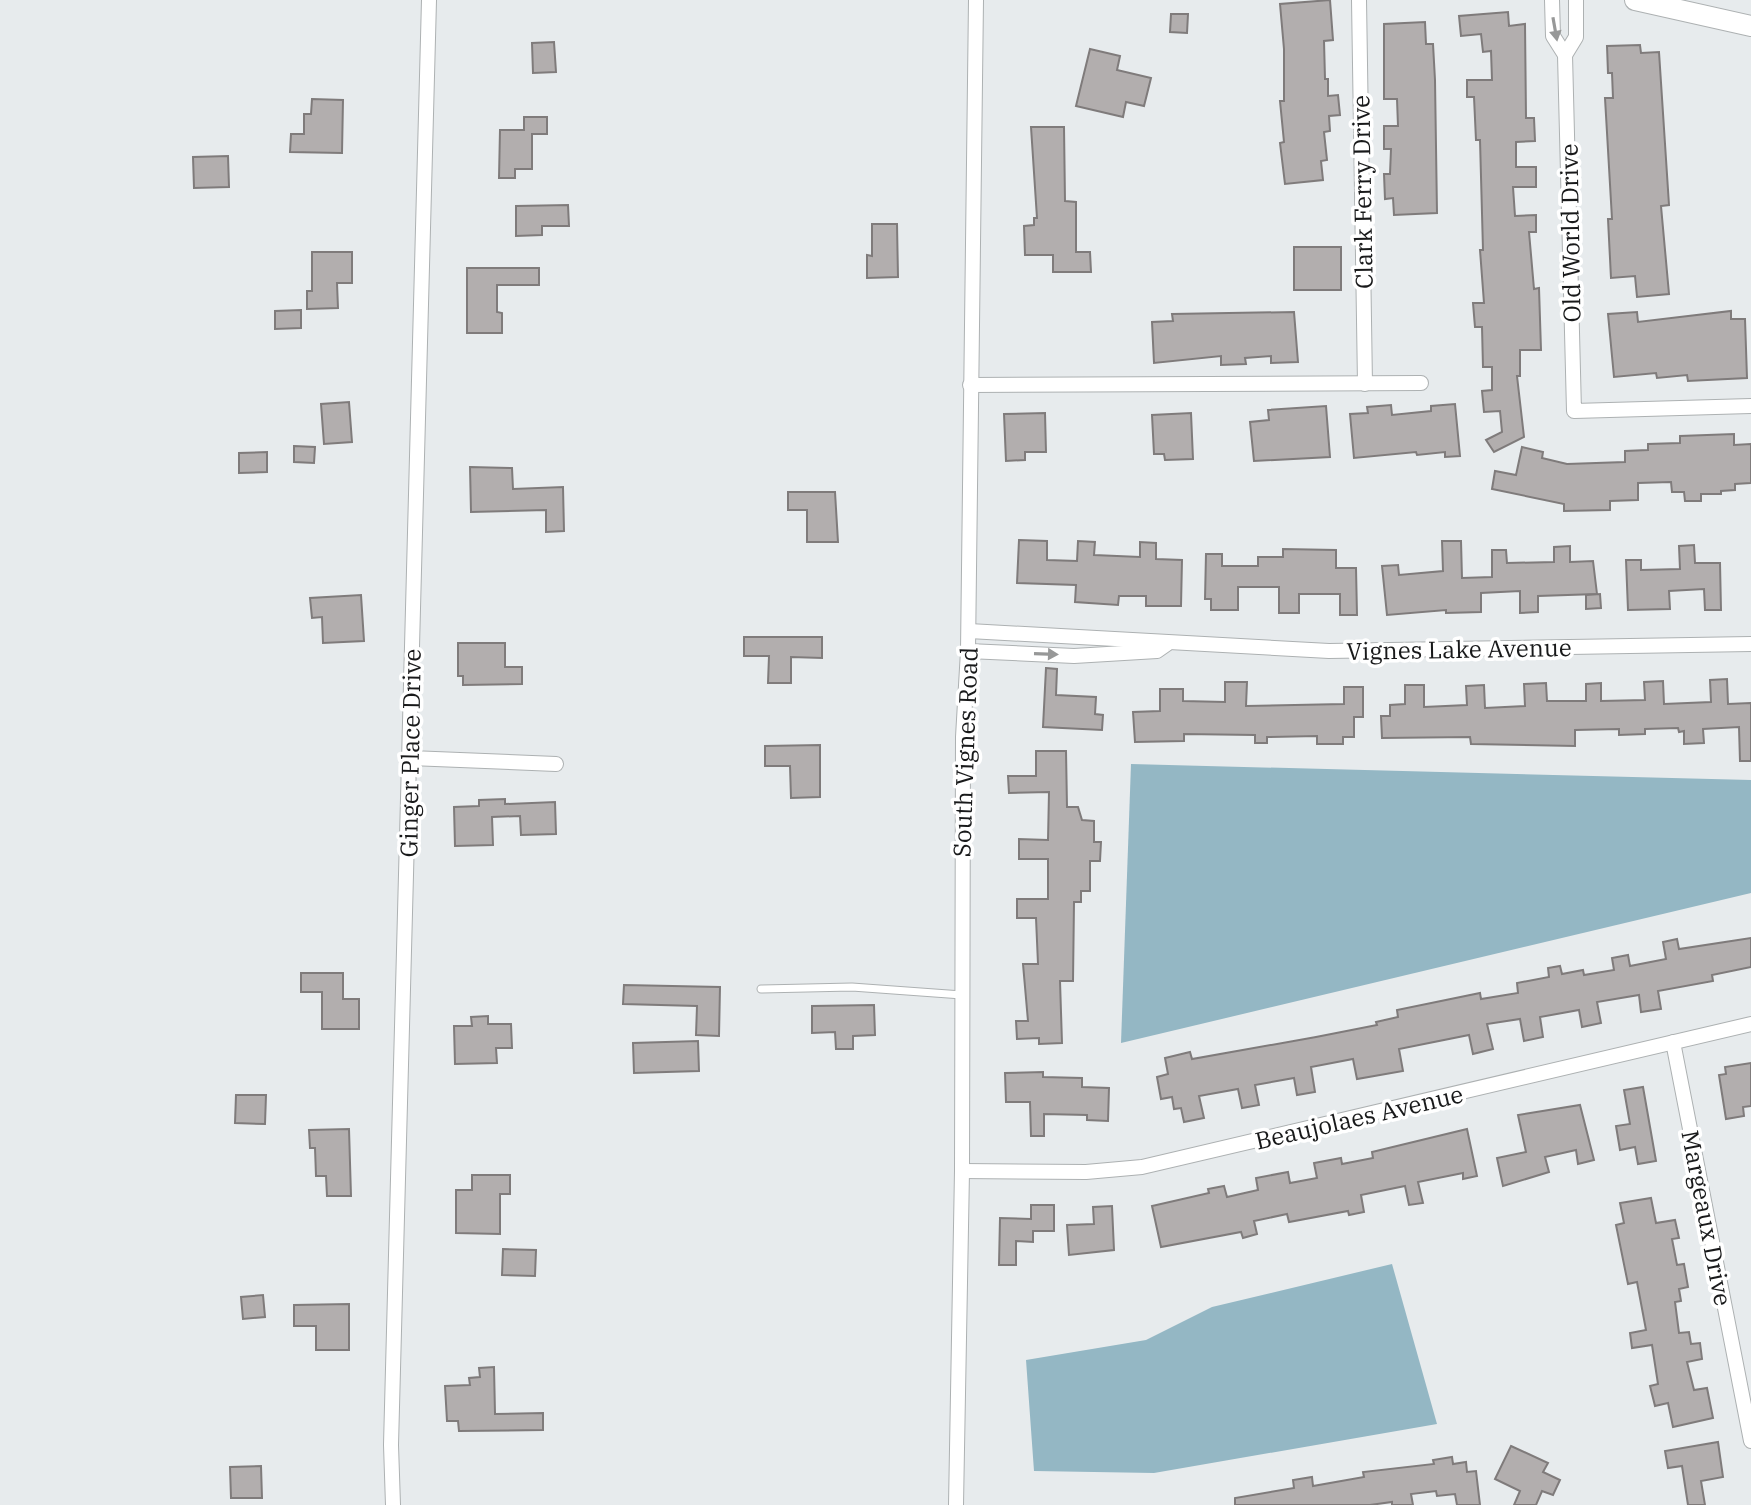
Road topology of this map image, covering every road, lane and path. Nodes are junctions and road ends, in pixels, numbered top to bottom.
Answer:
1 (429, 0) edge
2 (976, 0) edge
3 (1359, 0) edge
4 (1552, 0) edge
5 (1576, 0) edge
6 (1635, 0) edge
7 (1751, 26) edge
8 (1565, 55) junction
9 (1421, 383) dead end
10 (1365, 384) junction
11 (970, 385) junction
12 (1751, 406) edge
13 (969, 631) junction
14 (1167, 644) junction
15 (1751, 644) edge
16 (968, 651) junction
17 (410, 758) junction
18 (556, 764) dead end
19 (761, 989) dead end
20 (962, 995) junction
21 (1751, 1024) edge
22 (1673, 1042) junction
23 (962, 1171) junction
24 (1751, 1441) edge
25 (393, 1505) edge
26 (956, 1505) edge

1 - 17 street, Ginger Place Drive
2 - 11 street, South Vignes Road
3 - 10 street, Clark Ferry Drive
4 -> 8 street, Old World Drive
5 - 8 street, Old World Drive
6 - 7 street
8 - 12 street, Old World Drive
9 - 10 street
10 - 11 street
11 - 13 street, South Vignes Road
13 - 14 street, Vignes Lake Avenue
13 - 16 street, South Vignes Road
14 - 15 street, Vignes Lake Avenue
16 -> 14 street, Vignes Lake Avenue
16 - 20 street, South Vignes Road
17 - 18 street
17 - 25 street, Ginger Place Drive
19 - 20 lane
20 - 23 street, South Vignes Road
21 - 22 street, Beaujolaes Avenue
22 - 23 street, Beaujolaes Avenue
22 - 24 street, Margeaux Drive
23 - 26 street, South Vignes Road

